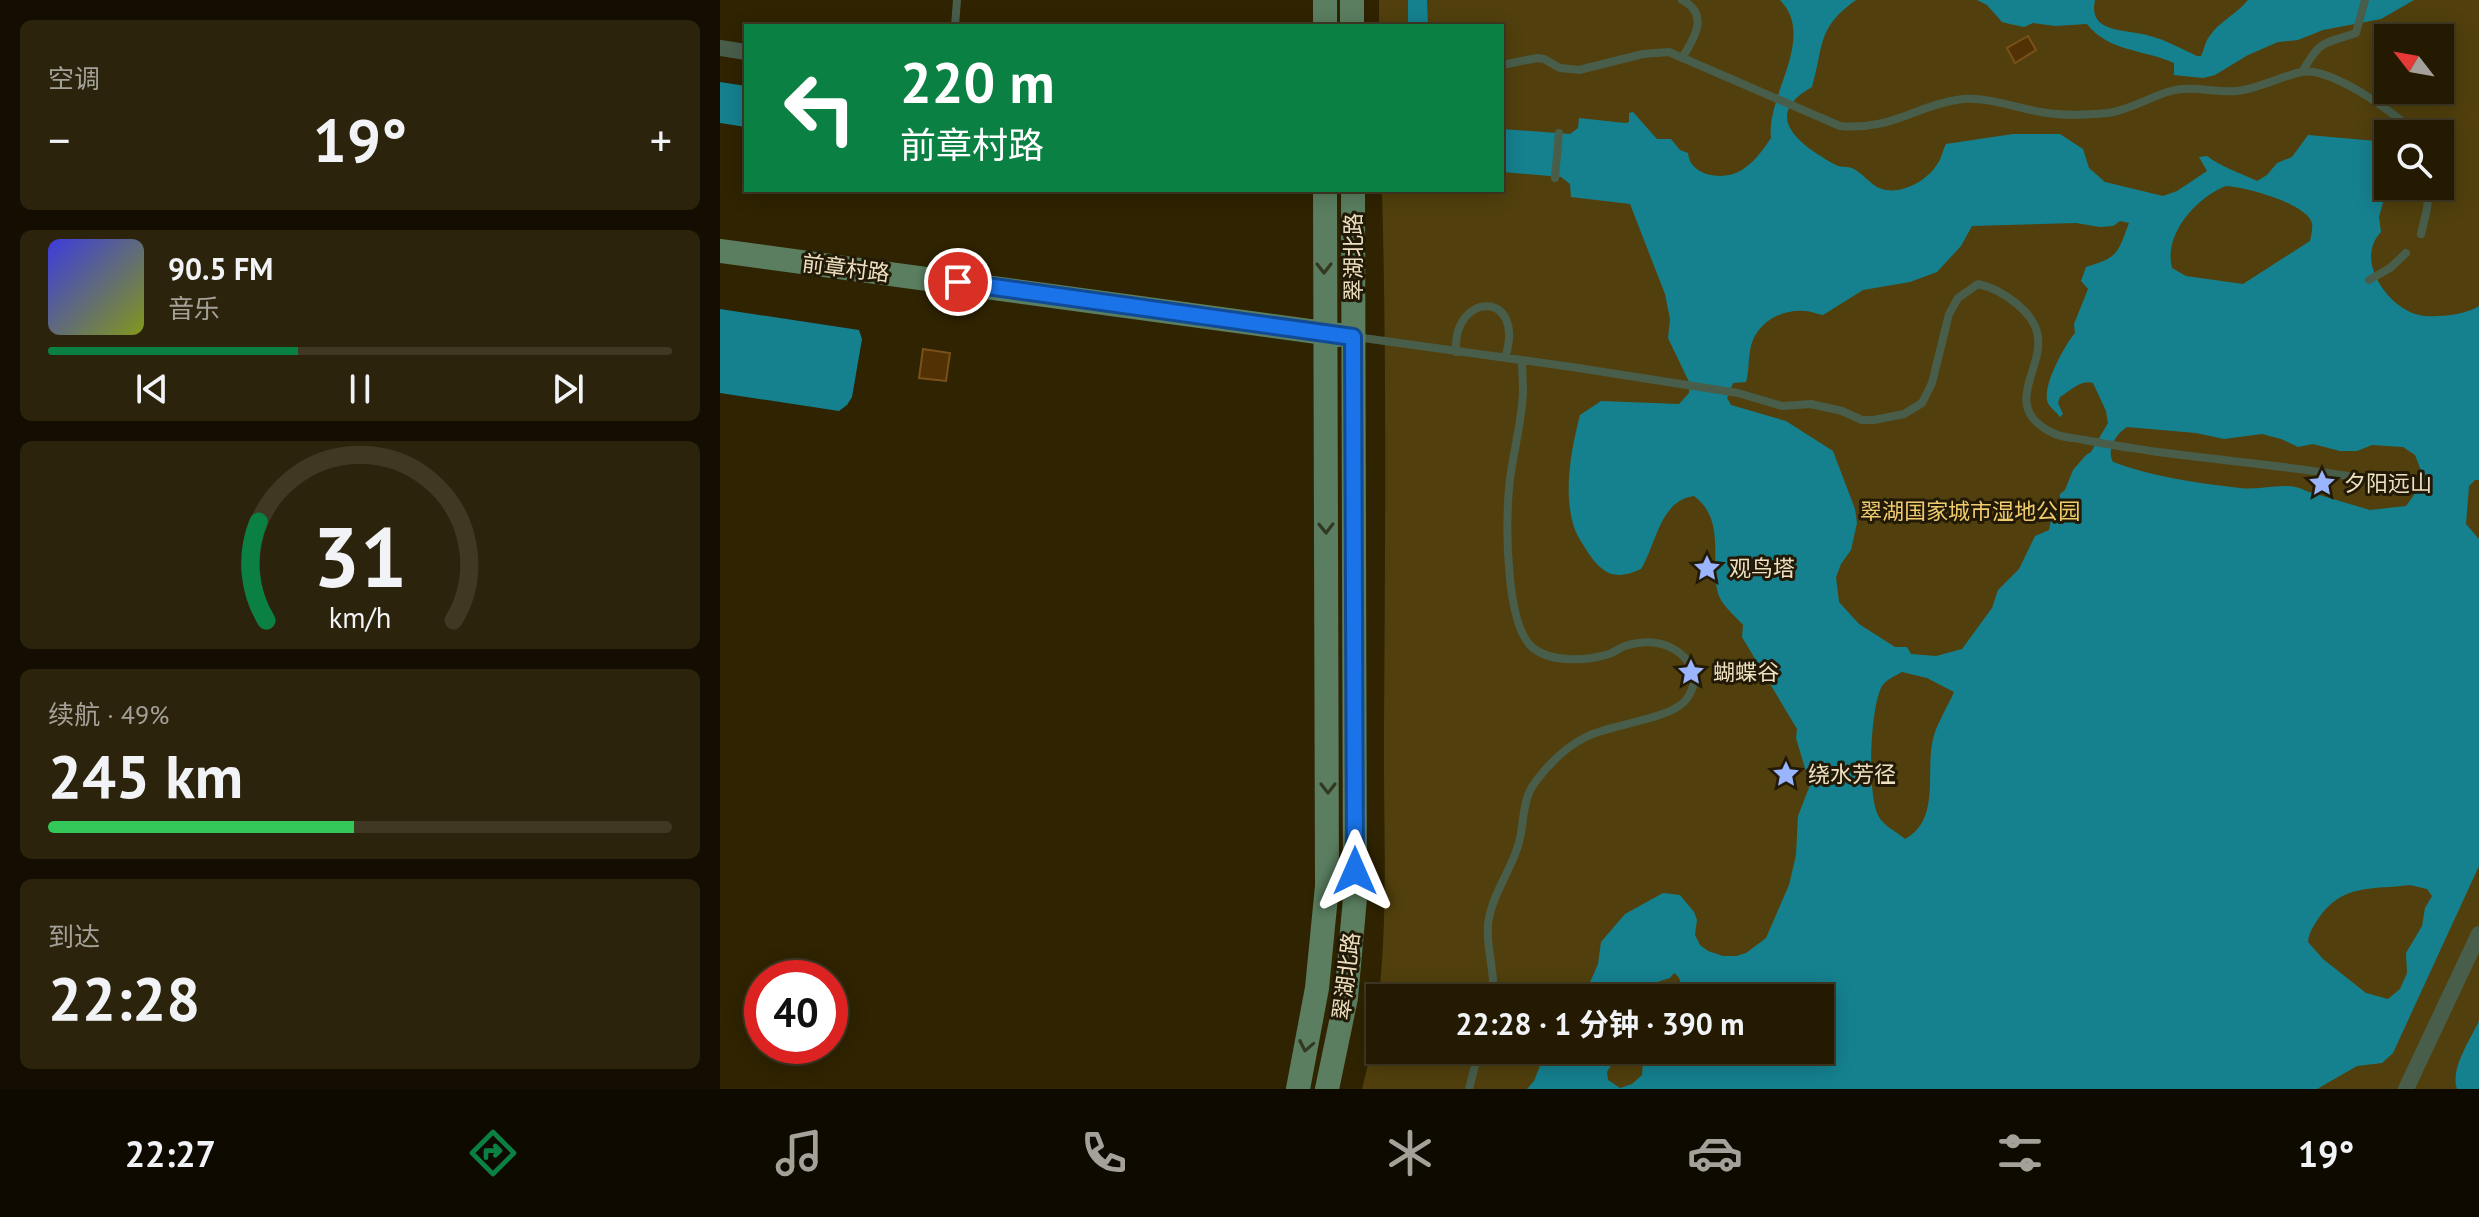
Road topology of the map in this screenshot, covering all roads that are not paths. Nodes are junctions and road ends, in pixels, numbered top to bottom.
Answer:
1 (957, 0) edge
2 (1325, 0) edge
3 (1352, 0) edge
4 (1682, 0) edge
5 (2365, 0) edge
6 (955, 24) edge
7 (1325, 24) edge
8 (1352, 24) edge
9 (720, 48) edge
10 (744, 52) edge
11 (1682, 58) junction
12 (1504, 65) edge
13 (2302, 72) junction
14 (2400, 120) edge
15 (1559, 133) dead end
16 (1555, 178) dead end
17 (1325, 192) edge
18 (1353, 192) edge
19 (2428, 200) edge
20 (2421, 234) dead end
21 (720, 251) edge
22 (2406, 253) dead end
23 (2369, 280) dead end
24 (1324, 332) junction
25 (1353, 337) junction
26 (1456, 352) junction
27 (1505, 358) junction
28 (1522, 360) junction
29 (2412, 487) dead end
30 (2479, 934) edge
31 (1494, 984) edge
32 (1475, 1064) edge
33 (1298, 1089) edge
34 (1327, 1089) edge
35 (1469, 1089) edge
36 (2406, 1089) edge

1 - 6 lane
2 - 7 street
3 - 8 street
4 - 11 lane
5 - 13 lane
9 - 10 street
11 - 12 lane
11 - 13 lane
13 - 14 lane
15 - 16 lane
17 -> 24 street, 翠湖北路
18 - 25 street, 翠湖北路
19 - 20 lane
21 - 24 street, 前章村路
22 - 23 lane
24 - 25 street, 前章村路
24 -> 33 street, 翠湖北路
25 - 26 lane
25 - 34 street, 翠湖北路
26 - 27 lane
26 - 27 lane
27 - 28 lane
28 - 29 lane
28 - 31 lane
30 - 36 street
32 - 35 lane

